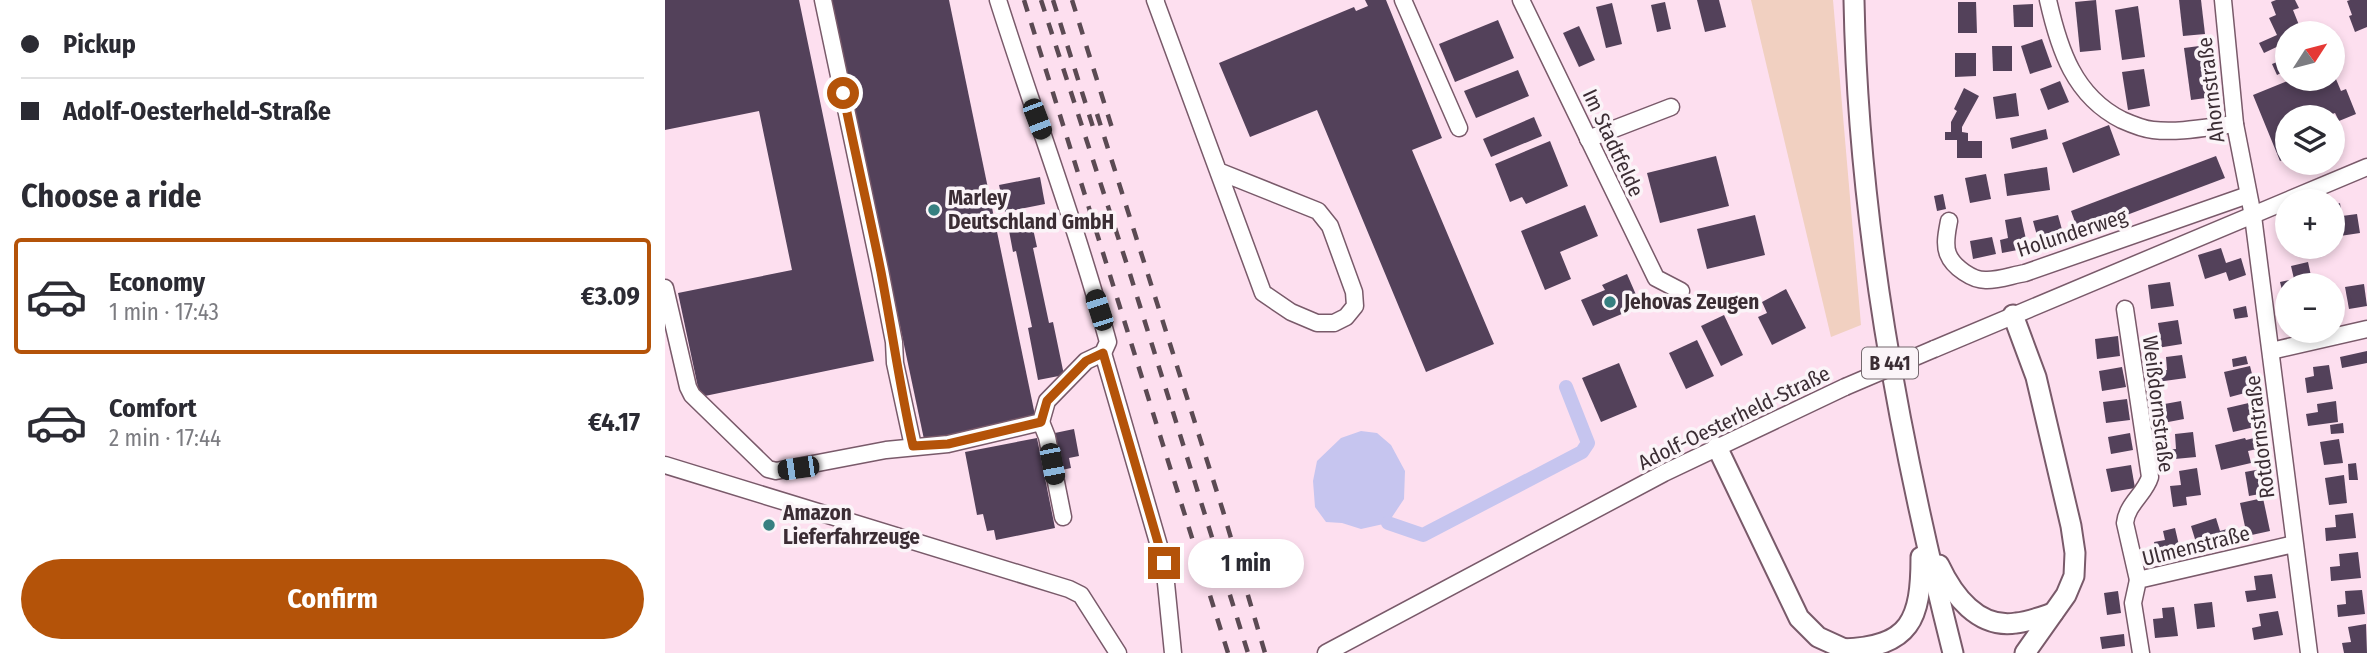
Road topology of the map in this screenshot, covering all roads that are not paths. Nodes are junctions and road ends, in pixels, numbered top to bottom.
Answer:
1 (823, 0) edge
2 (998, 0) edge
3 (1156, 0) edge
4 (1403, 0) edge
5 (1521, 0) edge
6 (1854, 0) edge
7 (2048, 0) edge
8 (2223, 0) edge
9 (1671, 107) dead end
10 (2235, 124) junction
11 (1459, 128) dead end
12 (1588, 139) junction
13 (2367, 167) edge
14 (1218, 171) junction
15 (2248, 195) junction
16 (2253, 216) junction
17 (1949, 221) dead end
18 (665, 288) edge
19 (1681, 290) dead end
20 (2125, 309) dead end
21 (2013, 315) junction
22 (2367, 329) edge
23 (2271, 351) junction
24 (1103, 353) junction
25 (1041, 422) junction
26 (913, 446) junction
27 (1717, 447) junction
28 (665, 465) edge
29 (1063, 517) dead end
30 (1921, 527) junction
31 (2294, 544) junction
32 (2138, 580) junction
33 (2053, 613) junction
34 (1848, 651) edge
35 (1118, 653) edge
36 (1173, 653) edge
37 (1326, 653) edge
38 (1953, 653) edge
39 (2025, 653) edge
40 (2141, 653) edge
41 (2309, 653) edge

1 - 26 street
2 - 24 street
3 - 14 street
4 - 11 street
5 - 12 street, Im Stadtfelde
6 - 30 main road, B 441
7 - 10 street
8 - 10 street, Ahornstraße
9 - 12 street
10 - 15 street, Ahornstraße
12 - 19 street, Im Stadtfelde
13 - 16 street, Adolf-Oesterheld-Straße
14 - 14 street
15 - 16 street, Ahornstraße
15 - 17 street, Holunderweg
16 - 21 street, Adolf-Oesterheld-Straße
16 - 23 street, Rotdornstraße
18 - 26 street
20 - 32 street, Weißdornstraße
21 - 27 street, Adolf-Oesterheld-Straße, bridge
21 - 33 main road
22 - 23 street
23 - 31 street, Rotdornstraße
24 - 25 street
24 - 36 street
25 - 26 street
25 - 29 street
27 - 34 main road
27 - 37 street, Adolf-Oesterheld-Straße
28 - 35 street
30 - 33 main road
30 - 34 main road
30 - 38 main road, B 441
31 - 32 street, Ulmenstraße
31 - 41 street, Rotdornstraße
32 - 40 street, Ulmenstraße
33 - 39 main road

